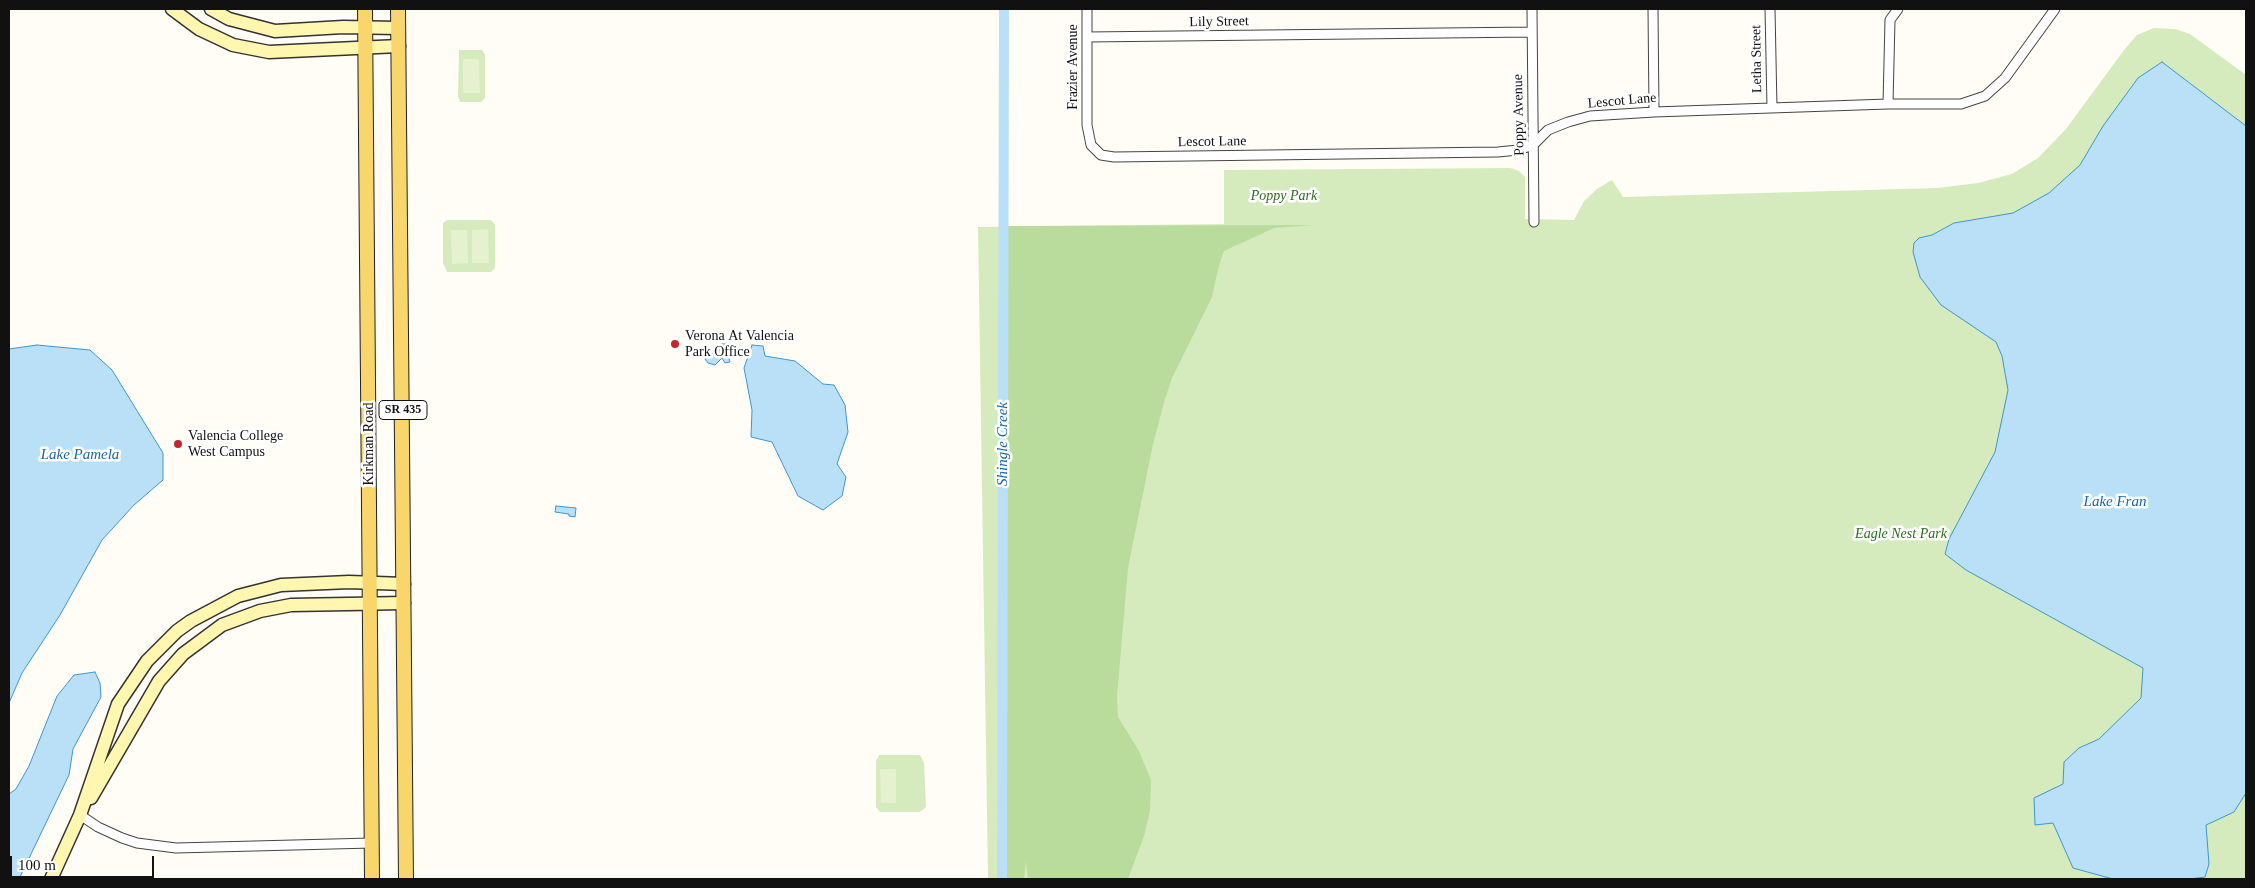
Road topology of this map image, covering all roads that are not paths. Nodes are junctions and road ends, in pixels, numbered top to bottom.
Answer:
1 (172, 9) edge
2 (211, 9) edge
3 (365, 9) edge
4 (398, 9) edge
5 (1087, 9) edge
6 (1532, 9) edge
7 (1653, 9) edge
8 (1770, 9) edge
9 (1898, 9) edge
10 (2055, 9) edge
11 (365, 28) junction
12 (398, 28) junction
13 (1532, 32) junction
14 (1087, 37) junction
15 (399, 46) junction
16 (366, 47) junction
17 (1888, 104) junction
18 (1772, 108) junction
19 (1654, 112) junction
20 (1087, 125) joint
21 (1533, 145) junction
22 (1534, 222) dead end
23 (370, 582) junction
24 (404, 584) junction
25 (404, 602) junction
26 (370, 603) junction
27 (80, 815) junction
28 (372, 843) junction
29 (51, 879) edge
30 (372, 879) edge
31 (406, 879) edge

1 - 16 street
2 - 11 street
3 - 11 main road, Kirkman Road / SR 435
4 - 12 main road, SR 435
5 - 14 street, Frazier Avenue
6 - 13 street, Poppy Avenue
7 - 19 street
8 - 18 street, Letha Street
9 - 17 street
10 - 17 street, Lescot Lane
11 - 12 street
11 - 16 main road, Kirkman Road / SR 435
12 - 15 main road, SR 435
13 - 14 street, Lily Street
13 - 21 street, Poppy Avenue
14 - 20 street, Frazier Avenue
15 - 16 street
15 - 24 main road, SR 435
16 - 23 main road, Kirkman Road / SR 435
17 - 18 street, Lescot Lane
18 - 19 street, Lescot Lane
19 - 21 street, Lescot Lane
20 - 21 street, Lescot Lane
21 - 22 street, Poppy Avenue
23 - 24 street
23 - 26 main road, Kirkman Road / SR 435
23 - 27 street
24 - 25 main road, SR 435
25 - 26 street
25 - 31 main road, SR 435
26 - 27 street
26 - 28 main road, Kirkman Road / SR 435
27 - 28 street
27 - 29 street
28 - 30 main road, Kirkman Road / SR 435

